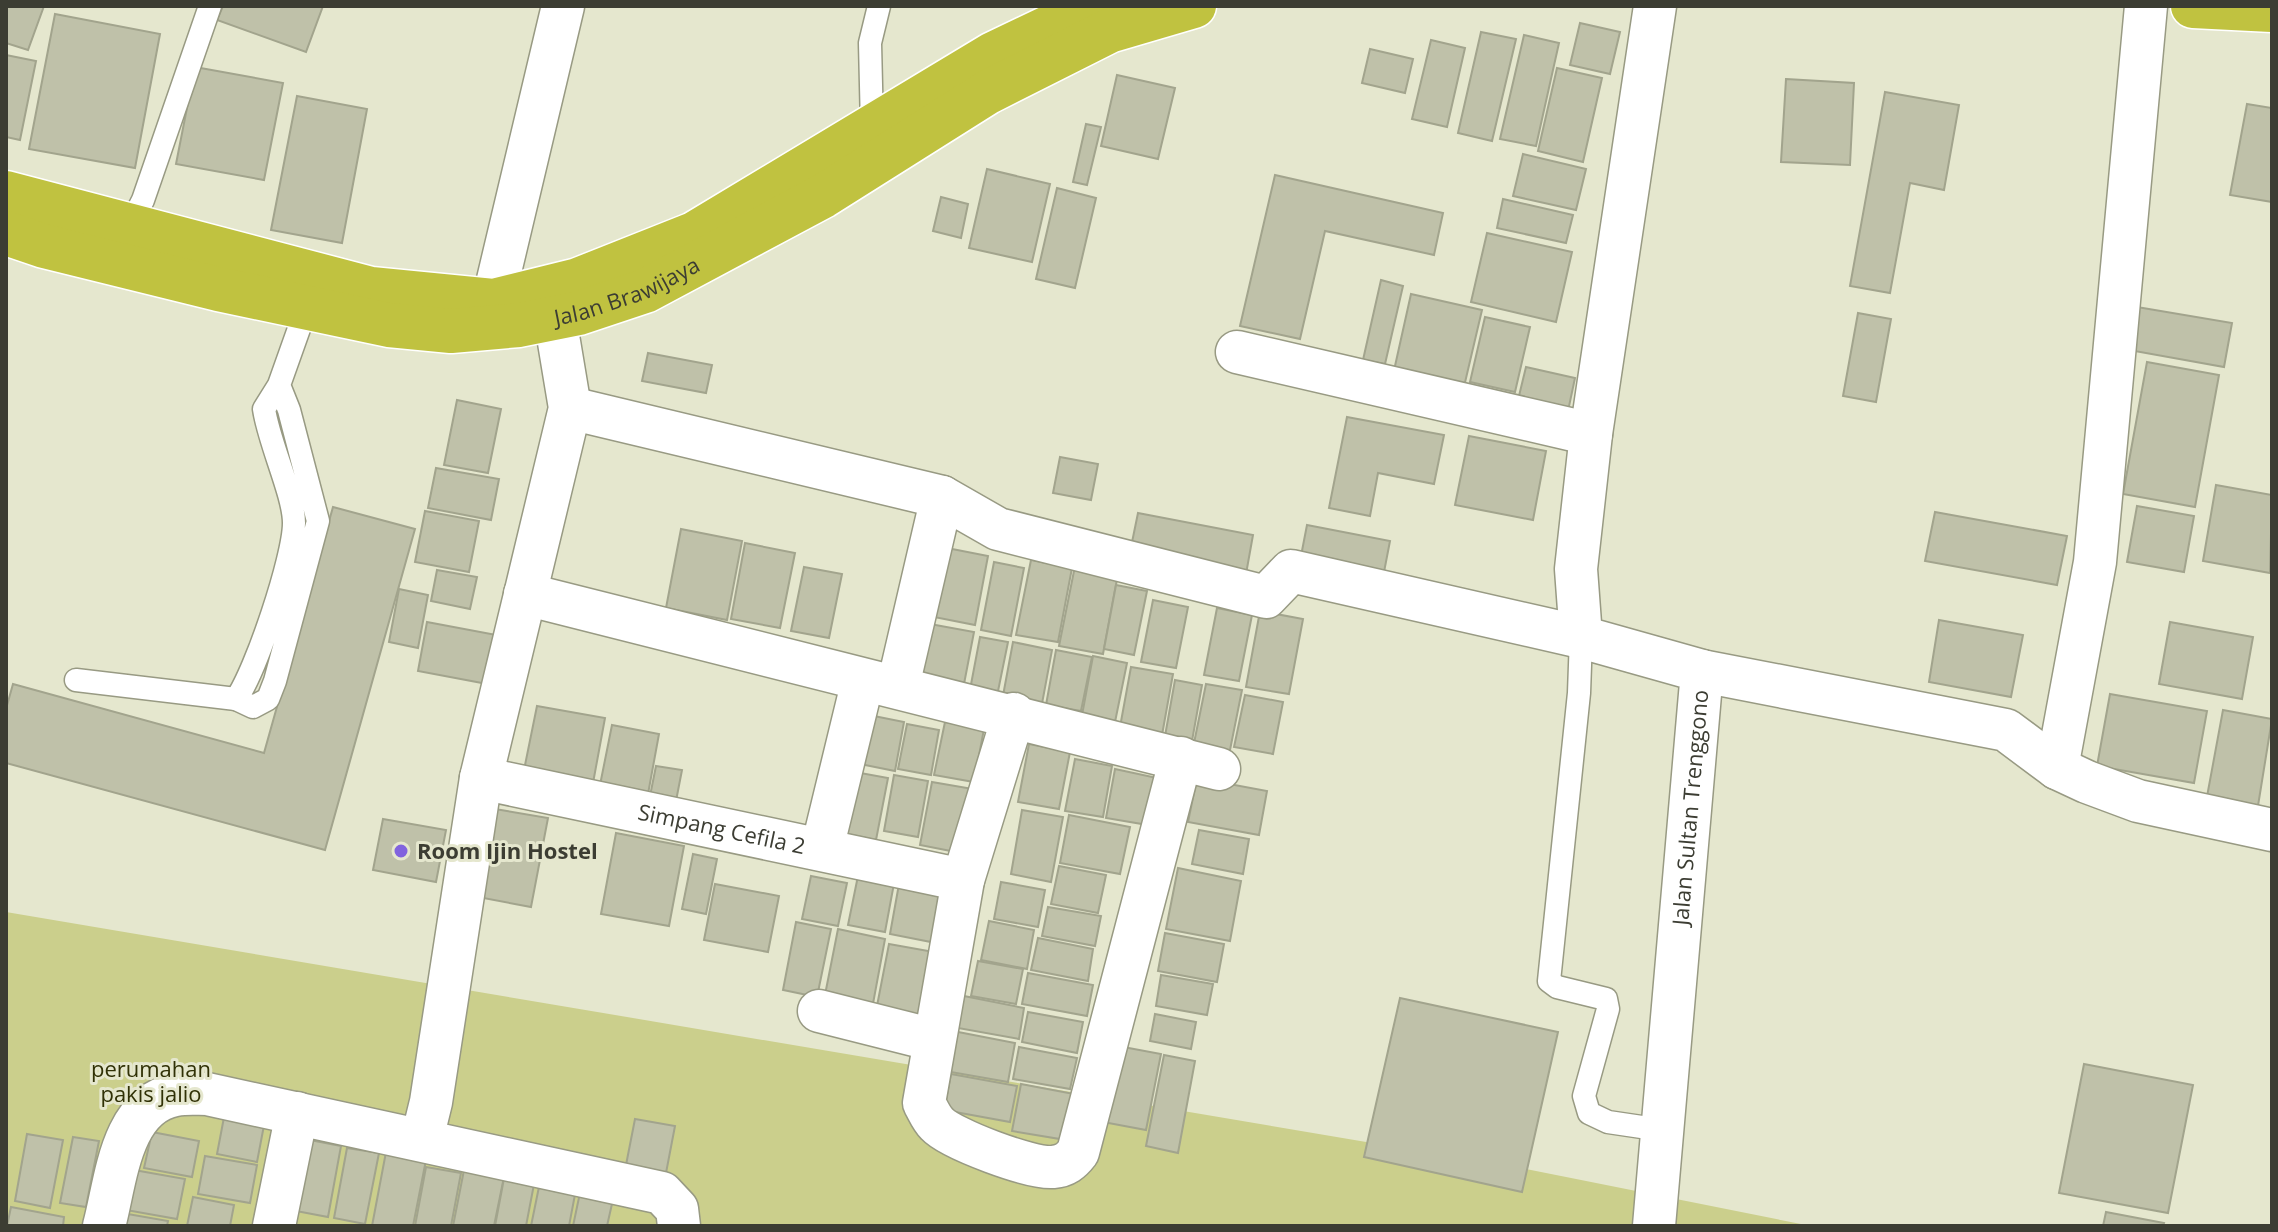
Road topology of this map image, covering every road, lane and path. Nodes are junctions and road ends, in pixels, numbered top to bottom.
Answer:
1 (210, 6) edge
2 (563, 6) edge
3 (879, 6) edge
4 (1094, 6) edge
5 (1194, 6) edge
6 (1655, 6) edge
7 (2146, 6) edge
8 (2193, 6) edge
9 (2272, 10) edge
10 (872, 127) junction
11 (6, 193) edge
12 (129, 228) junction
13 (6, 233) edge
14 (493, 301) junction
15 (306, 309) junction
16 (555, 318) junction
17 (1237, 352) dead end
18 (570, 408) junction
19 (1591, 434) junction
20 (942, 497) junction
21 (525, 594) junction
22 (1581, 637) junction
23 (1702, 671) junction
24 (76, 680) dead end
25 (881, 683) junction
26 (1014, 714) junction
27 (2057, 768) junction
28 (481, 778) junction
29 (2272, 830) edge
30 (822, 849) junction
31 (963, 880) junction
32 (819, 1011) dead end
33 (934, 1040) junction
34 (429, 1104) junction
35 (297, 1113) junction
36 (1662, 1130) junction
37 (104, 1226) edge
38 (274, 1226) edge
39 (679, 1226) edge
40 (1654, 1226) edge

1 - 12 lane
2 - 14 street
3 - 10 lane
4 - 10 highway, Jalan Brawijaya
5 - 16 highway, Jalan Brawijaya
6 - 19 street
7 - 27 street
8 - 9 highway
10 - 14 highway, Jalan Brawijaya
11 - 12 highway, Jalan Brawijaya
12 - 14 highway, Jalan Brawijaya
13 - 15 highway, Jalan Brawijaya
15 - 16 highway, Jalan Brawijaya
15 - 24 lane
16 - 18 street
17 - 19 street
18 - 20 street
18 - 21 street
19 - 22 street
20 - 22 street, Jalan Sultan Trenggono
20 - 25 street
21 - 25 street
21 - 28 street
22 - 23 street, Jalan Sultan Trenggono
22 - 36 lane
23 - 27 street
23 - 36 street, Jalan Sultan Trenggono
25 - 26 street
25 - 30 street
26 - 31 street
26 - 33 street
27 - 29 street
28 - 30 street, Simpang Cefila 2
28 - 34 street
30 - 31 street, Simpang Cefila 2
31 - 33 street
32 - 33 street
34 - 35 street
34 - 39 street
35 - 37 street
35 - 38 street
36 - 40 street, Jalan Sultan Trenggono

